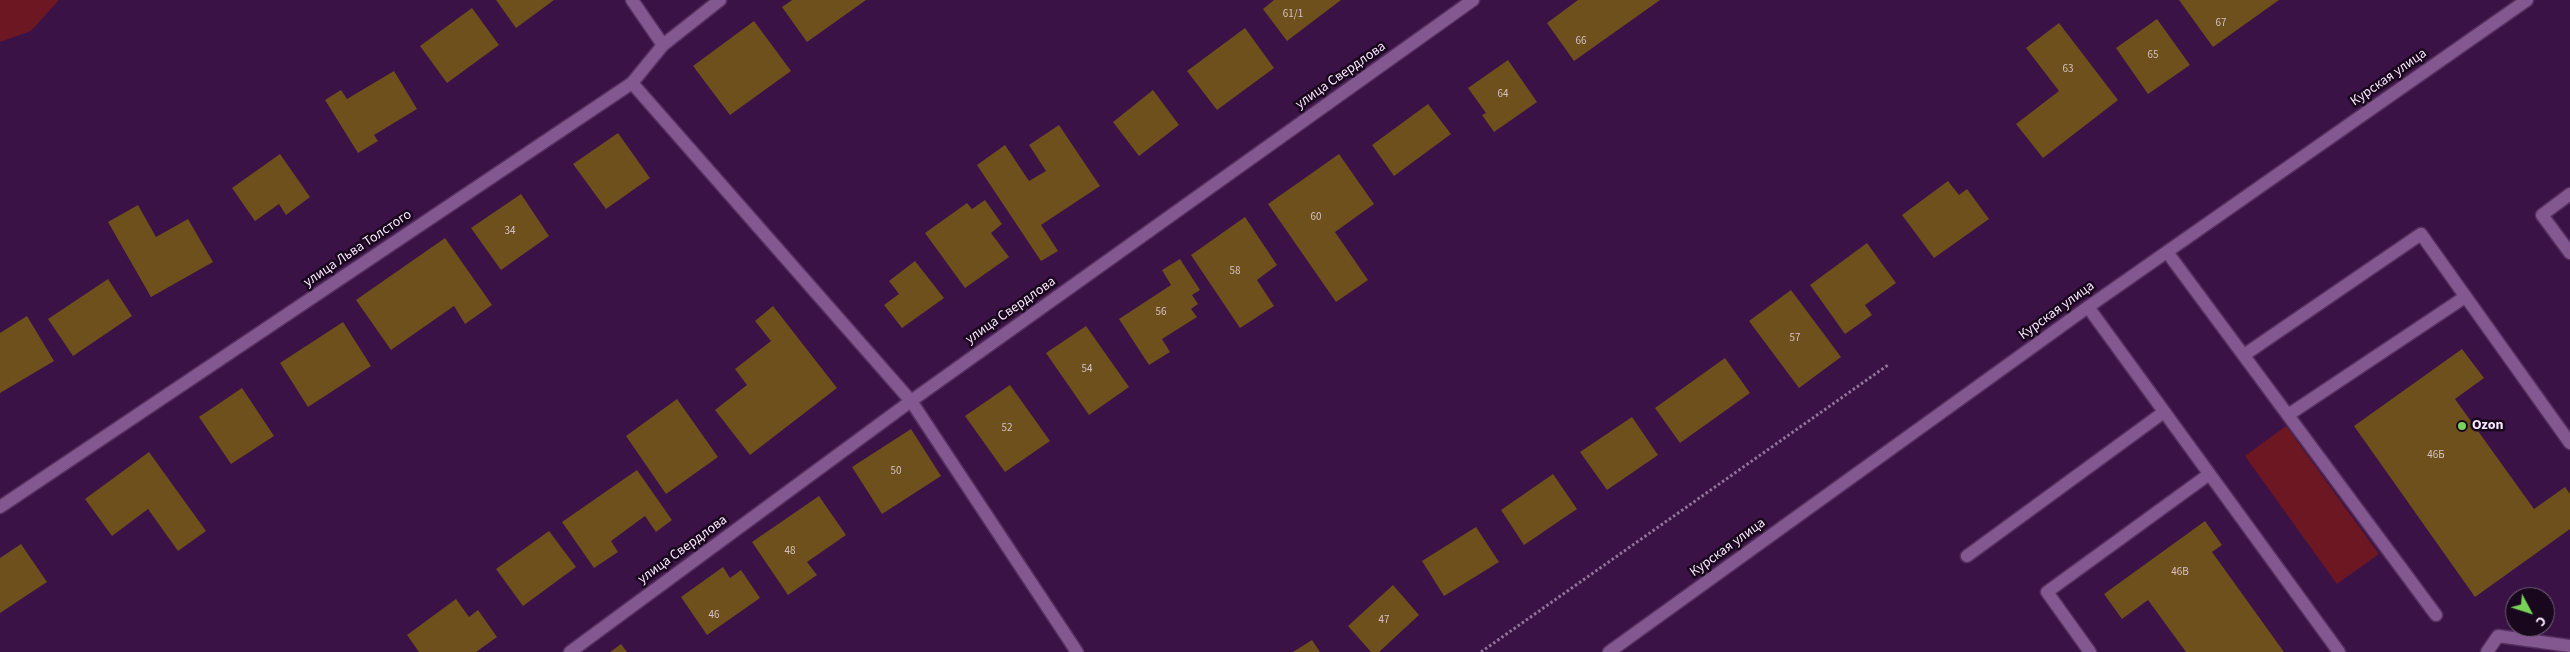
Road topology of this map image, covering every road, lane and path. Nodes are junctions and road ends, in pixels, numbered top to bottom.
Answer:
1 (632, 0) edge
2 (720, 0) edge
3 (1473, 0) edge
4 (2527, 0) edge
5 (663, 45) junction
6 (632, 83) junction
7 (2570, 194) edge
8 (2167, 252) junction
9 (2570, 253) edge
10 (2465, 297) junction
11 (2088, 307) junction
12 (2244, 356) junction
13 (1888, 365) dead end
14 (911, 401) junction
15 (2164, 412) junction
16 (2288, 415) junction
17 (2570, 443) edge
18 (2208, 475) junction
19 (0, 507) edge
20 (1967, 556) dead end
21 (2436, 614) dead end
22 (2570, 646) edge
23 (570, 652) edge
24 (1077, 652) edge
25 (1481, 652) edge
26 (1609, 652) edge
27 (2090, 652) edge
28 (2339, 652) edge
29 (2487, 652) edge

1 - 5 street
2 - 5 street, улица Льва Толстого
3 - 14 street, улица Свердлова
4 - 8 street, Курская улица
5 - 6 street, улица Льва Толстого
6 - 14 street
6 - 19 street, улица Льва Толстого
7 - 9 street
8 - 11 street, Курская улица
8 - 12 street
10 - 12 street
10 - 16 street
10 - 17 street
11 - 15 street
11 - 26 street, Курская улица
12 - 16 street
13 - 25 path
14 - 23 street, улица Свердлова
14 - 24 street
15 - 18 street
15 - 20 street
16 - 21 street
18 - 27 street
18 - 28 street
22 - 29 street

